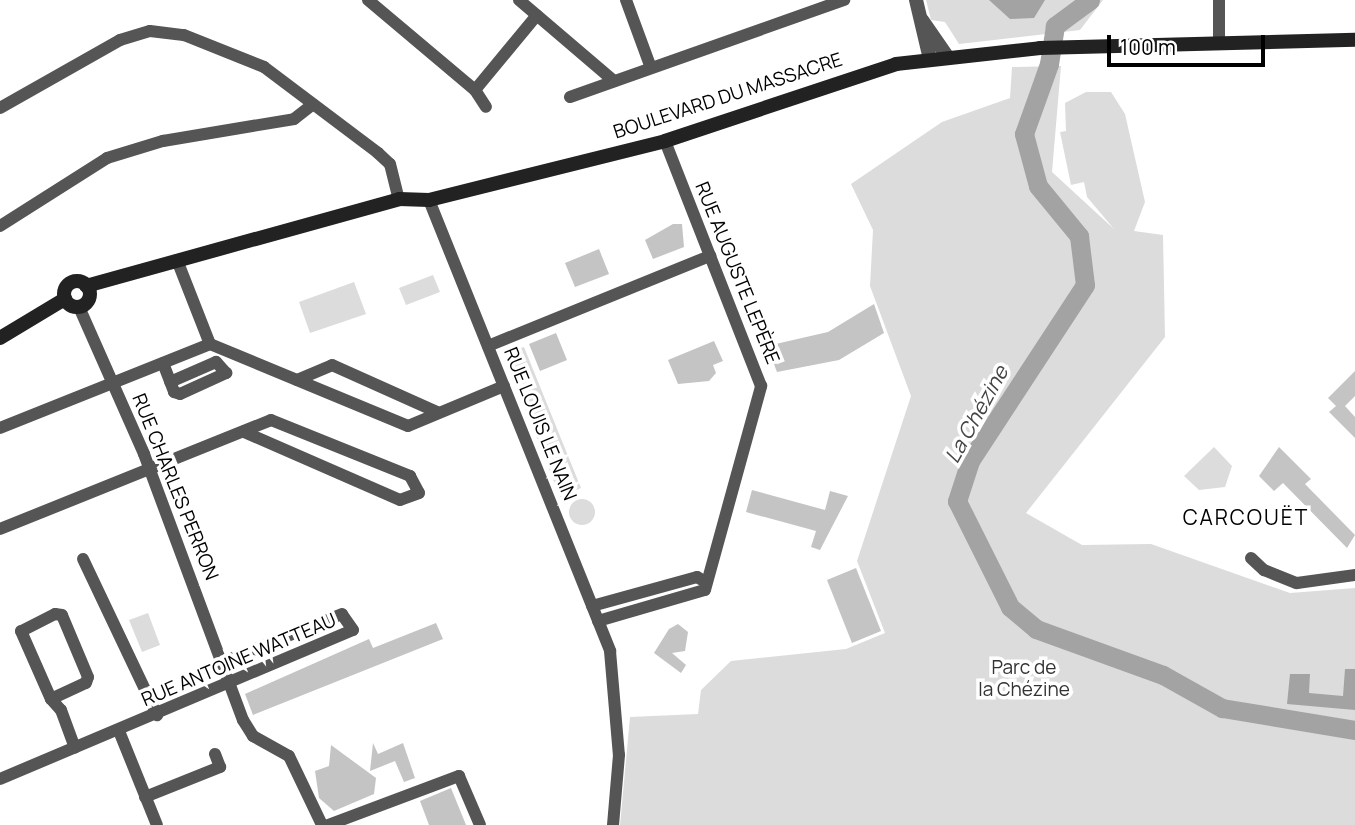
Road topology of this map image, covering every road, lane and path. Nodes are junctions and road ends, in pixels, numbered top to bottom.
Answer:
1 (368, 0) edge
2 (519, 0) edge
3 (626, 0) edge
4 (844, 0) edge
5 (916, 0) edge
6 (1219, 0) edge
7 (537, 15) junction
8 (922, 20) junction
9 (1355, 40) edge
10 (1219, 42) junction
11 (947, 56) junction
12 (930, 59) junction
13 (650, 68) junction
14 (614, 81) junction
15 (475, 90) junction
16 (570, 97) dead end
17 (313, 104) junction
18 (486, 107) dead end
19 (0, 108) edge
20 (665, 141) junction
21 (400, 199) junction
22 (429, 200) junction
23 (0, 226) edge
24 (710, 256) junction
25 (177, 260) junction
26 (86, 286) junction
27 (65, 299) junction
28 (79, 307) junction
29 (0, 338) edge
30 (210, 344) junction
31 (488, 346) junction
32 (163, 363) junction
33 (297, 380) junction
34 (170, 382) dead end
35 (113, 384) junction
36 (504, 386) junction
37 (437, 412) junction
38 (0, 428) edge
39 (244, 432) junction
40 (149, 470) junction
41 (0, 529) edge
42 (1251, 558) dead end
43 (83, 559) dead end
44 (1355, 575) edge
45 (705, 581) junction
46 (592, 606) junction
47 (598, 621) junction
48 (223, 662) junction
49 (230, 685) junction
50 (51, 699) junction
51 (158, 715) junction
52 (119, 731) junction
53 (75, 748) junction
54 (215, 754) dead end
55 (0, 779) edge
56 (145, 797) junction
57 (348, 823) edge
58 (157, 825) edge
59 (322, 825) edge
60 (328, 825) edge
61 (480, 825) edge
62 (613, 825) edge

1 - 15 street
2 - 7 street
3 - 13 street
4 - 13 street
5 - 8 street
6 - 10 street
7 - 14 street
7 - 15 street
8 - 11 street
8 - 12 street
9 - 10 main road, BOULEVARD DU MASSACRE
10 - 11 main road, BOULEVARD DU MASSACRE
11 - 12 main road, BOULEVARD DU MASSACRE
12 - 20 main road, BOULEVARD DU MASSACRE
13 - 14 street
14 - 16 street
15 - 18 street
17 - 19 street
17 - 21 street
17 - 23 street
20 - 22 main road, BOULEVARD DU MASSACRE
20 - 24 street, RUE AUGUSTE LEPÈRE
21 - 22 main road, BOULEVARD DU MASSACRE
21 - 25 main road, BOULEVARD DU MASSACRE
22 - 31 street
24 - 31 street, RUE LOUIS LE NAIN
24 - 45 street, RUE AUGUSTE LEPÈRE
25 - 26 main road, BOULEVARD DU MASSACRE
25 - 30 street
26 - 27 main road, BOULEVARD DU MASSACRE
26 - 28 main road
27 - 28 main road
27 - 29 main road
28 - 35 street, RUE CHARLES PERRON
30 - 32 street
30 - 33 street
31 - 36 street, RUE LOUIS LE NAIN
32 - 34 street
32 - 35 street
33 - 37 street
33 - 37 street
35 - 38 street
35 - 40 street, RUE CHARLES PERRON
36 - 37 street
36 - 46 street, RUE LOUIS LE NAIN
39 - 39 street
39 - 40 street
40 - 41 street
40 - 48 street, RUE CHARLES PERRON
42 - 44 street
43 - 51 street
45 - 46 street
45 - 47 street
46 - 47 street, RUE LOUIS LE NAIN
47 - 62 street, RUE LOUIS LE NAIN
48 - 49 street, RUE CHARLES PERRON
48 - 49 street, RUE ANTOINE WATTEAU
49 - 51 street, RUE ANTOINE WATTEAU
49 - 59 street, RUE CHARLES PERRON
50 - 50 street
50 - 53 street
51 - 52 street, RUE ANTOINE WATTEAU
52 - 53 street, RUE ANTOINE WATTEAU
52 - 56 street
53 - 55 street, RUE ANTOINE WATTEAU
54 - 56 street
56 - 58 street
57 - 60 street
57 - 61 street

